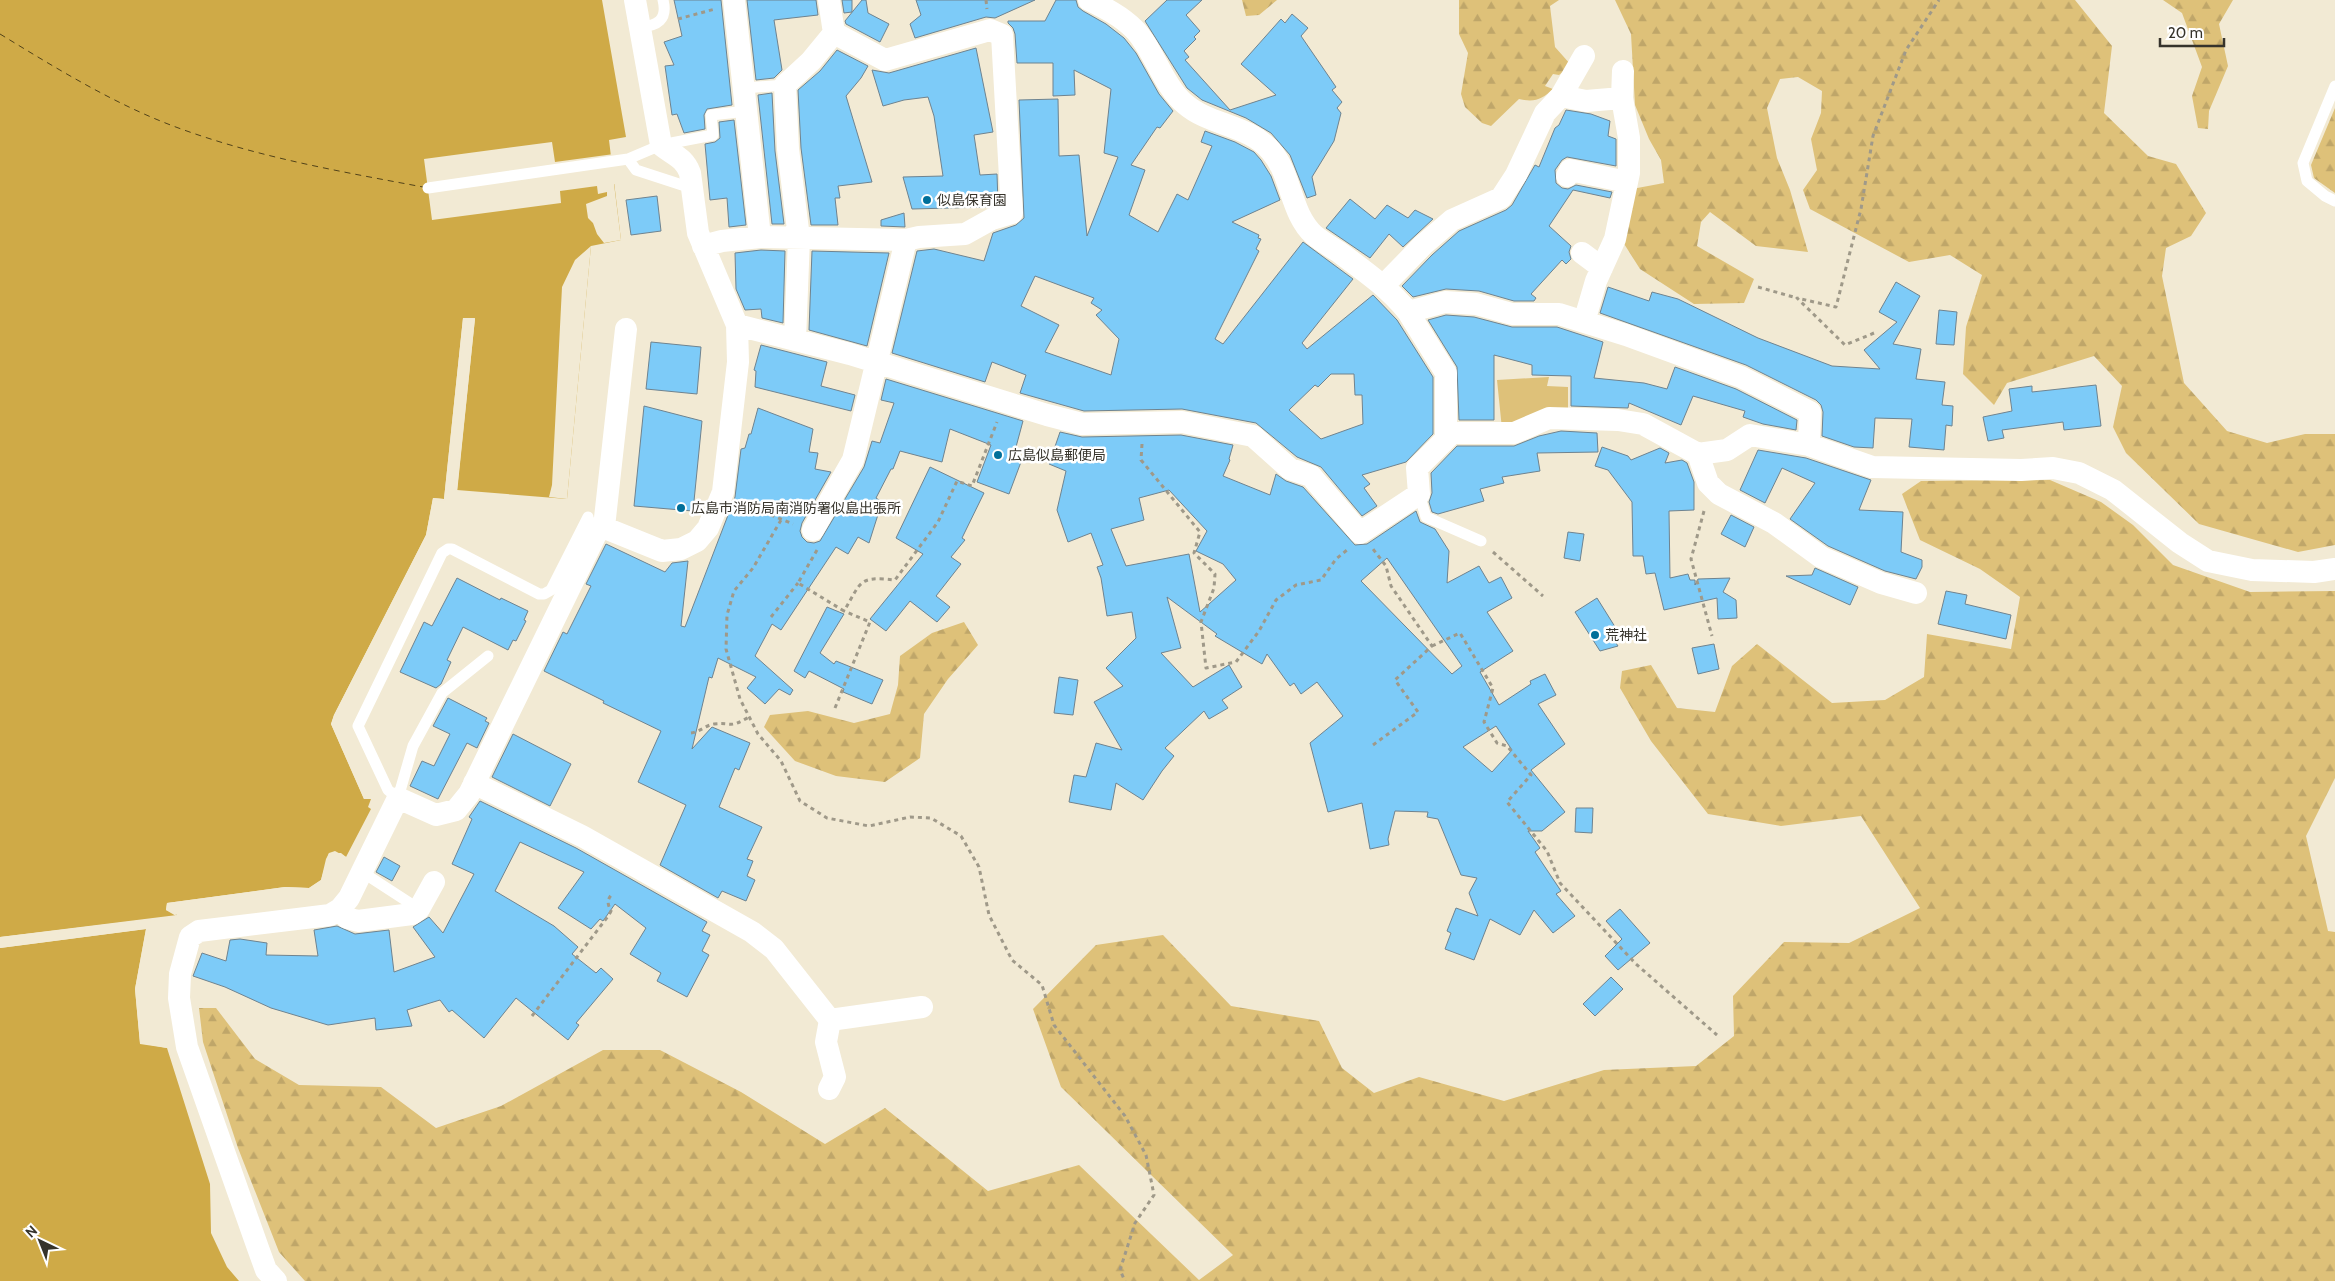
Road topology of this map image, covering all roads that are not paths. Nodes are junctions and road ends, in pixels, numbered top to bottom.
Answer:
1 (635, 0) edge
2 (663, 0) edge
3 (829, 0) edge
4 (1089, 0) edge
5 (735, 2) edge
6 (640, 27) junction
7 (834, 33) junction
8 (1584, 56) dead end
9 (1623, 71) dead end
10 (785, 84) junction
11 (2335, 86) edge
12 (744, 88) junction
13 (1561, 96) junction
14 (1622, 98) junction
15 (746, 111) junction
16 (661, 145) junction
17 (628, 160) junction
18 (1578, 167) dead end
19 (1627, 182) junction
20 (692, 184) junction
21 (428, 188) dead end
22 (2335, 201) edge
23 (1611, 215) dead end
24 (760, 238) junction
25 (799, 238) junction
26 (906, 240) junction
27 (1614, 241) junction
28 (703, 246) junction
29 (1582, 253) dead end
30 (1602, 268) junction
31 (1383, 286) junction
32 (1408, 312) junction
33 (1584, 322) junction
34 (737, 325) junction
35 (626, 329) dead end
36 (795, 340) junction
37 (875, 362) junction
38 (1446, 439) junction
39 (1809, 445) junction
40 (1698, 454) junction
41 (1419, 494) junction
42 (596, 522) junction
43 (813, 530) road end
44 (1481, 541) road end
45 (2335, 569) edge
46 (1916, 593) dead end
47 (488, 656) dead end
48 (474, 784) junction
49 (398, 798) junction
50 (362, 872) junction
51 (434, 882) dead end
52 (340, 909) junction
53 (419, 909) junction
54 (922, 1007) dead end
55 (830, 1020) junction
56 (829, 1089) dead end
57 (276, 1281) edge

1 - 6 street
2 - 6 lane
3 - 7 street
4 - 31 street
5 - 12 street
6 - 16 street
7 - 10 street
7 - 26 street
8 - 13 street
9 - 14 street
10 - 12 lane
10 - 25 street
11 - 22 lane
12 - 15 street
13 - 14 street
13 - 31 street
14 - 19 street
15 - 16 lane
15 - 24 street
16 - 17 lane
16 - 20 street
17 - 20 lane
17 - 21 lane
18 - 19 street
19 - 27 street
20 - 28 street
23 - 27 street
24 - 25 street
24 - 28 street
25 - 26 street
25 - 36 street
26 - 37 street
27 - 30 street
28 - 34 street
29 - 30 street
30 - 33 street
31 - 32 street
32 - 33 street
32 - 38 street
33 - 39 street
34 - 36 street
34 - 42 street
35 - 42 street
36 - 37 street
37 - 41 street
37 - 43 street
38 - 40 street
38 - 41 street
39 - 40 street
39 - 45 street
40 - 46 street
41 - 44 lane
42 - 48 street
42 - 49 lane
47 - 49 lane
48 - 49 street
48 - 55 street
49 - 50 street
50 - 52 street
50 - 53 lane
51 - 53 street
52 - 53 street
52 - 57 street
54 - 55 street
55 - 56 street

